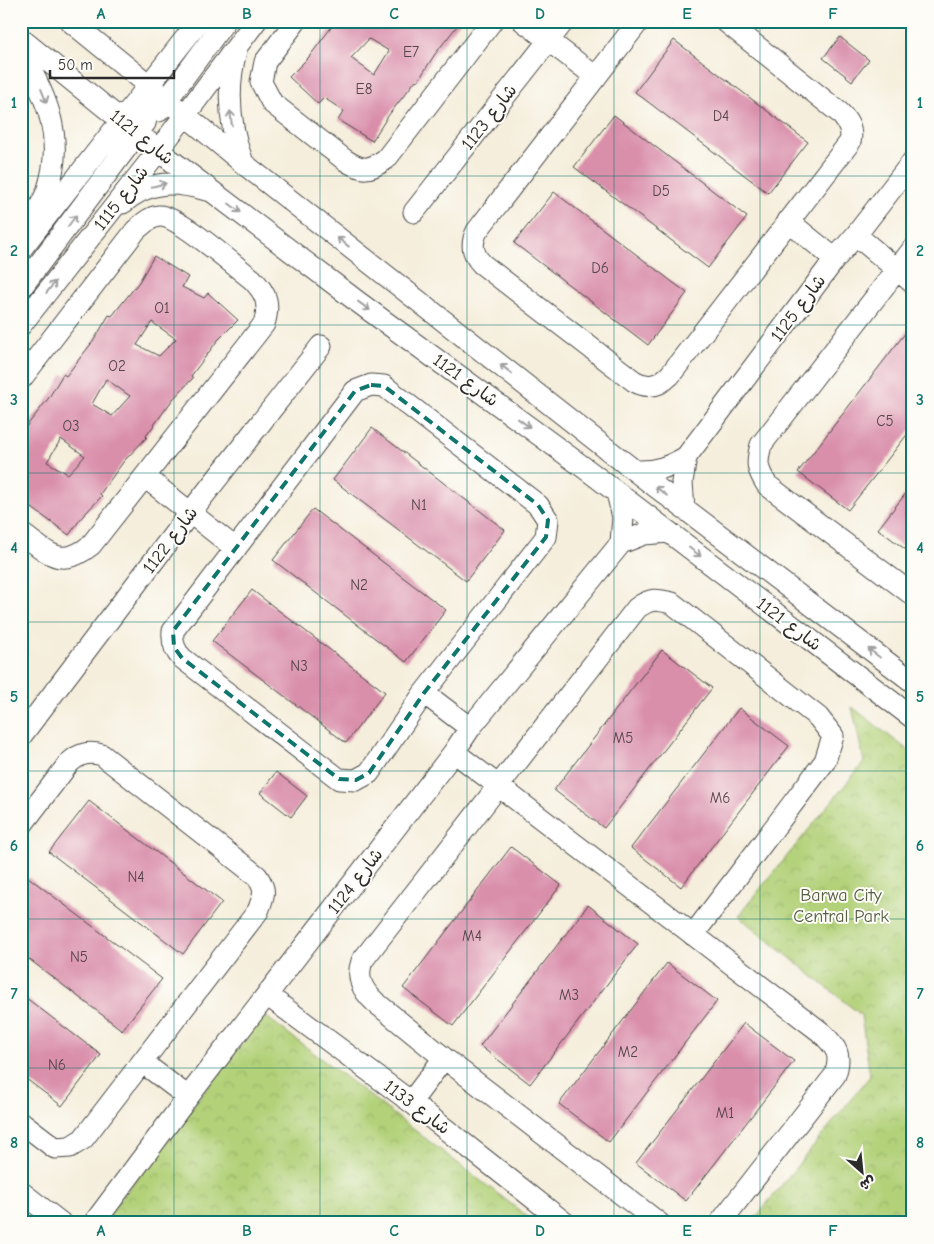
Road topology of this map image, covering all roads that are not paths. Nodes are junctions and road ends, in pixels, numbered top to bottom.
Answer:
1 (70, 21) edge
2 (198, 21) edge
3 (225, 21) edge
4 (256, 21) edge
5 (296, 21) edge
6 (492, 21) edge
7 (523, 21) edge
8 (564, 21) edge
9 (639, 21) edge
10 (724, 21) edge
11 (21, 39) edge
12 (548, 41) junction
13 (237, 46) junction
14 (21, 53) edge
15 (596, 77) junction
16 (150, 86) junction
17 (166, 99) junction
18 (185, 115) junction
19 (122, 121) junction
20 (138, 134) junction
21 (158, 151) junction
22 (913, 161) edge
23 (244, 164) junction
24 (214, 193) junction
25 (414, 212) dead end
26 (104, 220) junction
27 (788, 221) junction
28 (856, 235) junction
29 (21, 249) edge
30 (913, 249) edge
31 (835, 259) junction
32 (905, 276) edge
33 (21, 288) edge
34 (21, 325) edge
35 (320, 346) dead end
36 (21, 378) edge
37 (686, 457) junction
38 (635, 471) junction
39 (145, 477) junction
40 (617, 493) junction
41 (684, 509) junction
42 (190, 513) junction
43 (669, 532) junction
44 (21, 533) edge
45 (621, 543) junction
46 (235, 548) junction
47 (913, 595) edge
48 (913, 682) edge
49 (424, 693) junction
50 (913, 718) edge
51 (470, 728) junction
52 (21, 736) edge
53 (454, 752) junction
54 (499, 785) junction
55 (21, 826) edge
56 (693, 935) junction
57 (267, 995) junction
58 (444, 1058) junction
59 (142, 1062) junction
60 (188, 1097) junction
61 (411, 1102) junction
62 (21, 1122) edge
63 (21, 1192) edge
64 (61, 1223) edge
65 (94, 1223) edge
66 (564, 1223) edge
67 (660, 1223) edge
68 (720, 1223) edge

1 - 16 street, شارع 1121
2 - 16 street
3 - 17 street
4 - 13 street, شارع 1115
5 - 6 street
7 - 12 street
8 - 12 street, شارع 1123
9 - 15 street
10 - 27 street
11 - 19 street, شارع 1121
12 - 15 street
12 - 25 street, شارع 1123
13 - 18 street, شارع 1115
23 -> 13 street
14 -> 29 street
15 - 27 street
16 - 17 street, شارع 1121
16 - 19 street
16 - 20 street
17 - 18 street, شارع 1121
17 - 21 street
18 - 21 street, شارع 1115
18 - 23 street, شارع 1121
19 - 20 street, شارع 1121
19 - 29 street
20 - 21 street, شارع 1121
33 -> 20 street
21 - 24 street, شارع 1121
21 - 26 street, شارع 1115
22 - 28 street, شارع 1125
38 -> 23 street, شارع 1121
26 -> 24 street
24 -> 40 street, شارع 1121
34 -> 26 street, شارع 1115
27 - 31 street
28 - 31 street, شارع 1125
28 - 32 street
30 - 32 street
31 - 37 street, شارع 1125
32 - 47 street
35 - 42 street, شارع 1122
36 - 39 street
37 - 38 street, شارع 1125
37 - 41 street, شارع 1125
41 -> 38 street, شارع 1121
39 - 42 street
39 - 44 street
40 - 43 street, شارع 1121
40 - 45 street
48 -> 41 street, شارع 1121
42 - 46 street
42 - 52 street, شارع 1122
43 - 45 street, شارع 1124
43 -> 50 street, شارع 1121
45 - 51 street, شارع 1124
46 - 49 street
46 - 49 street
49 - 51 street
51 - 53 street, شارع 1124
53 - 54 street
53 - 57 street, شارع 1124
54 - 56 street
54 - 56 street
54 - 58 street
55 - 59 street
56 - 68 street
57 - 60 street, شارع 1124
57 - 61 street, شارع 1133
58 - 61 street
58 - 67 street
59 - 60 street
59 - 62 street
60 - 65 street, شارع 1124
61 - 66 street, شارع 1133
63 - 64 street

